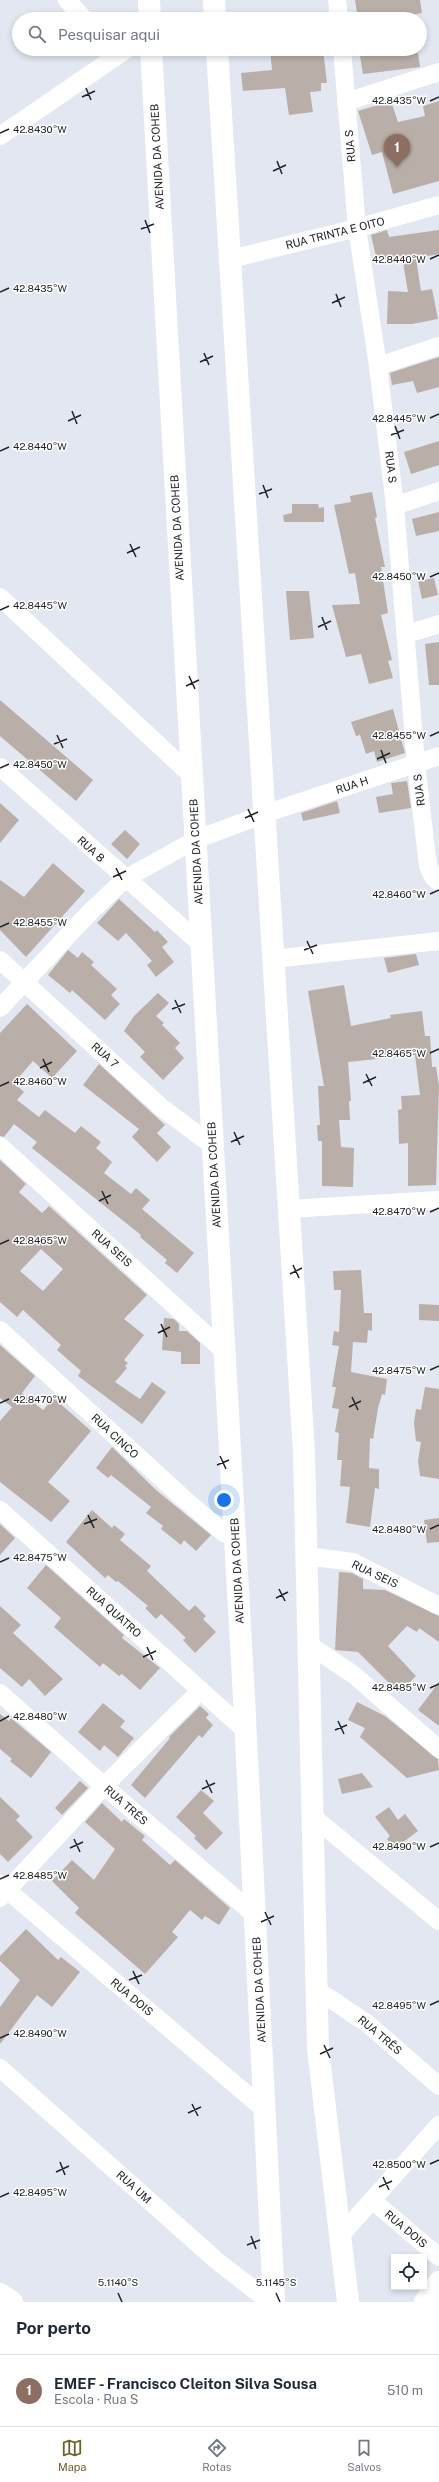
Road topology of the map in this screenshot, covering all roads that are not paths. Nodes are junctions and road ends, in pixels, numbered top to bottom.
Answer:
1 (67, 0) edge
2 (149, 0) edge
3 (214, 0) edge
4 (337, 0) edge
5 (78, 12) edge
6 (150, 12) edge
7 (215, 12) edge
8 (338, 12) edge
9 (111, 56) edge
10 (151, 56) edge
11 (217, 56) edge
12 (343, 56) edge
13 (439, 72) edge
14 (346, 102) junction
15 (0, 136) edge
16 (439, 205) edge
17 (357, 228) junction
18 (230, 259) junction
19 (439, 346) edge
20 (378, 366) junction
21 (439, 491) edge
22 (396, 506) junction
23 (0, 597) edge
24 (439, 624) edge
25 (407, 634) junction
26 (439, 756) edge
27 (416, 764) junction
28 (0, 768) edge
29 (191, 775) junction
30 (264, 814) junction
31 (195, 840) junction
32 (125, 879) junction
33 (439, 882) edge
34 (439, 941) edge
35 (201, 944) junction
36 (273, 959) junction
37 (0, 960) edge
38 (23, 981) junction
39 (0, 1008) edge
40 (0, 1146) edge
41 (213, 1146) junction
42 (439, 1200) edge
43 (288, 1209) junction
44 (0, 1330) edge
45 (224, 1351) junction
46 (0, 1510) edge
47 (235, 1536) junction
48 (306, 1556) junction
49 (439, 1606) edge
50 (308, 1644) junction
51 (201, 1690) junction
52 (0, 1693) edge
53 (246, 1730) junction
54 (439, 1749) edge
55 (104, 1786) junction
56 (312, 1816) junction
57 (2, 1891) edge
58 (255, 1915) junction
59 (439, 1921) edge
60 (317, 1990) junction
61 (0, 2068) edge
62 (439, 2086) edge
63 (265, 2110) junction
64 (439, 2125) edge
65 (372, 2200) junction
66 (340, 2236) junction
67 (439, 2257) edge
68 (439, 2282) edge
69 (0, 2294) edge
70 (347, 2298) edge
71 (12, 2302) edge
72 (270, 2302) edge
73 (274, 2302) edge
74 (425, 2302) edge

1 - 5 street
2 - 6 main road
3 - 7 main road
4 - 8 street
9 - 15 street
10 - 29 main road, AVENIDA DA COHEB
11 - 18 main road
12 - 14 street, RUA S
13 - 14 street
14 - 17 street, RUA S
16 - 17 street, RUA TRINTA E OITO
17 - 18 street, RUA TRINTA E OITO
17 - 20 street, RUA S
18 - 30 main road
19 - 20 street
20 - 22 street, RUA S
21 - 22 street
22 - 25 street, RUA S
23 - 29 street
24 - 25 street
25 - 27 street, RUA S
26 - 27 street, RUA H
27 - 30 street, RUA H
27 - 33 street, RUA S
28 - 32 street, RUA 8
29 - 31 main road, AVENIDA DA COHEB
30 - 31 street, RUA H
30 - 36 main road
31 - 32 street, RUA H
31 - 35 main road, AVENIDA DA COHEB
32 - 35 street, RUA 8
32 - 38 street, RUA H
34 - 36 street
35 - 41 main road, AVENIDA DA COHEB
36 - 43 main road
37 - 38 street, RUA 7
38 - 39 street, RUA H
38 - 41 street, RUA 7
40 - 45 street, RUA SEIS
41 - 45 main road, AVENIDA DA COHEB
42 - 43 street
43 - 48 main road
44 - 47 street, RUA CINCO
45 - 47 main road, AVENIDA DA COHEB
46 - 51 street, RUA QUATRO
47 - 53 main road, AVENIDA DA COHEB
48 - 49 street, RUA SEIS
48 - 50 main road
50 - 54 street
50 - 56 main road
51 - 53 street, RUA QUATRO
51 - 55 street
52 - 55 street, RUA TRÊS
53 - 58 main road, AVENIDA DA COHEB
55 - 57 street
55 - 58 street, RUA TRÊS
56 - 59 street
56 - 60 main road
57 - 63 street, RUA DOIS
58 - 63 main road, AVENIDA DA COHEB
60 - 62 street, RUA TRÊS
60 - 66 main road
61 - 72 street, RUA UM
63 - 73 main road, AVENIDA DA COHEB
64 - 65 street
65 - 66 street
65 - 67 street, RUA DOIS
66 - 70 main road
68 - 74 main road
69 - 71 main road

